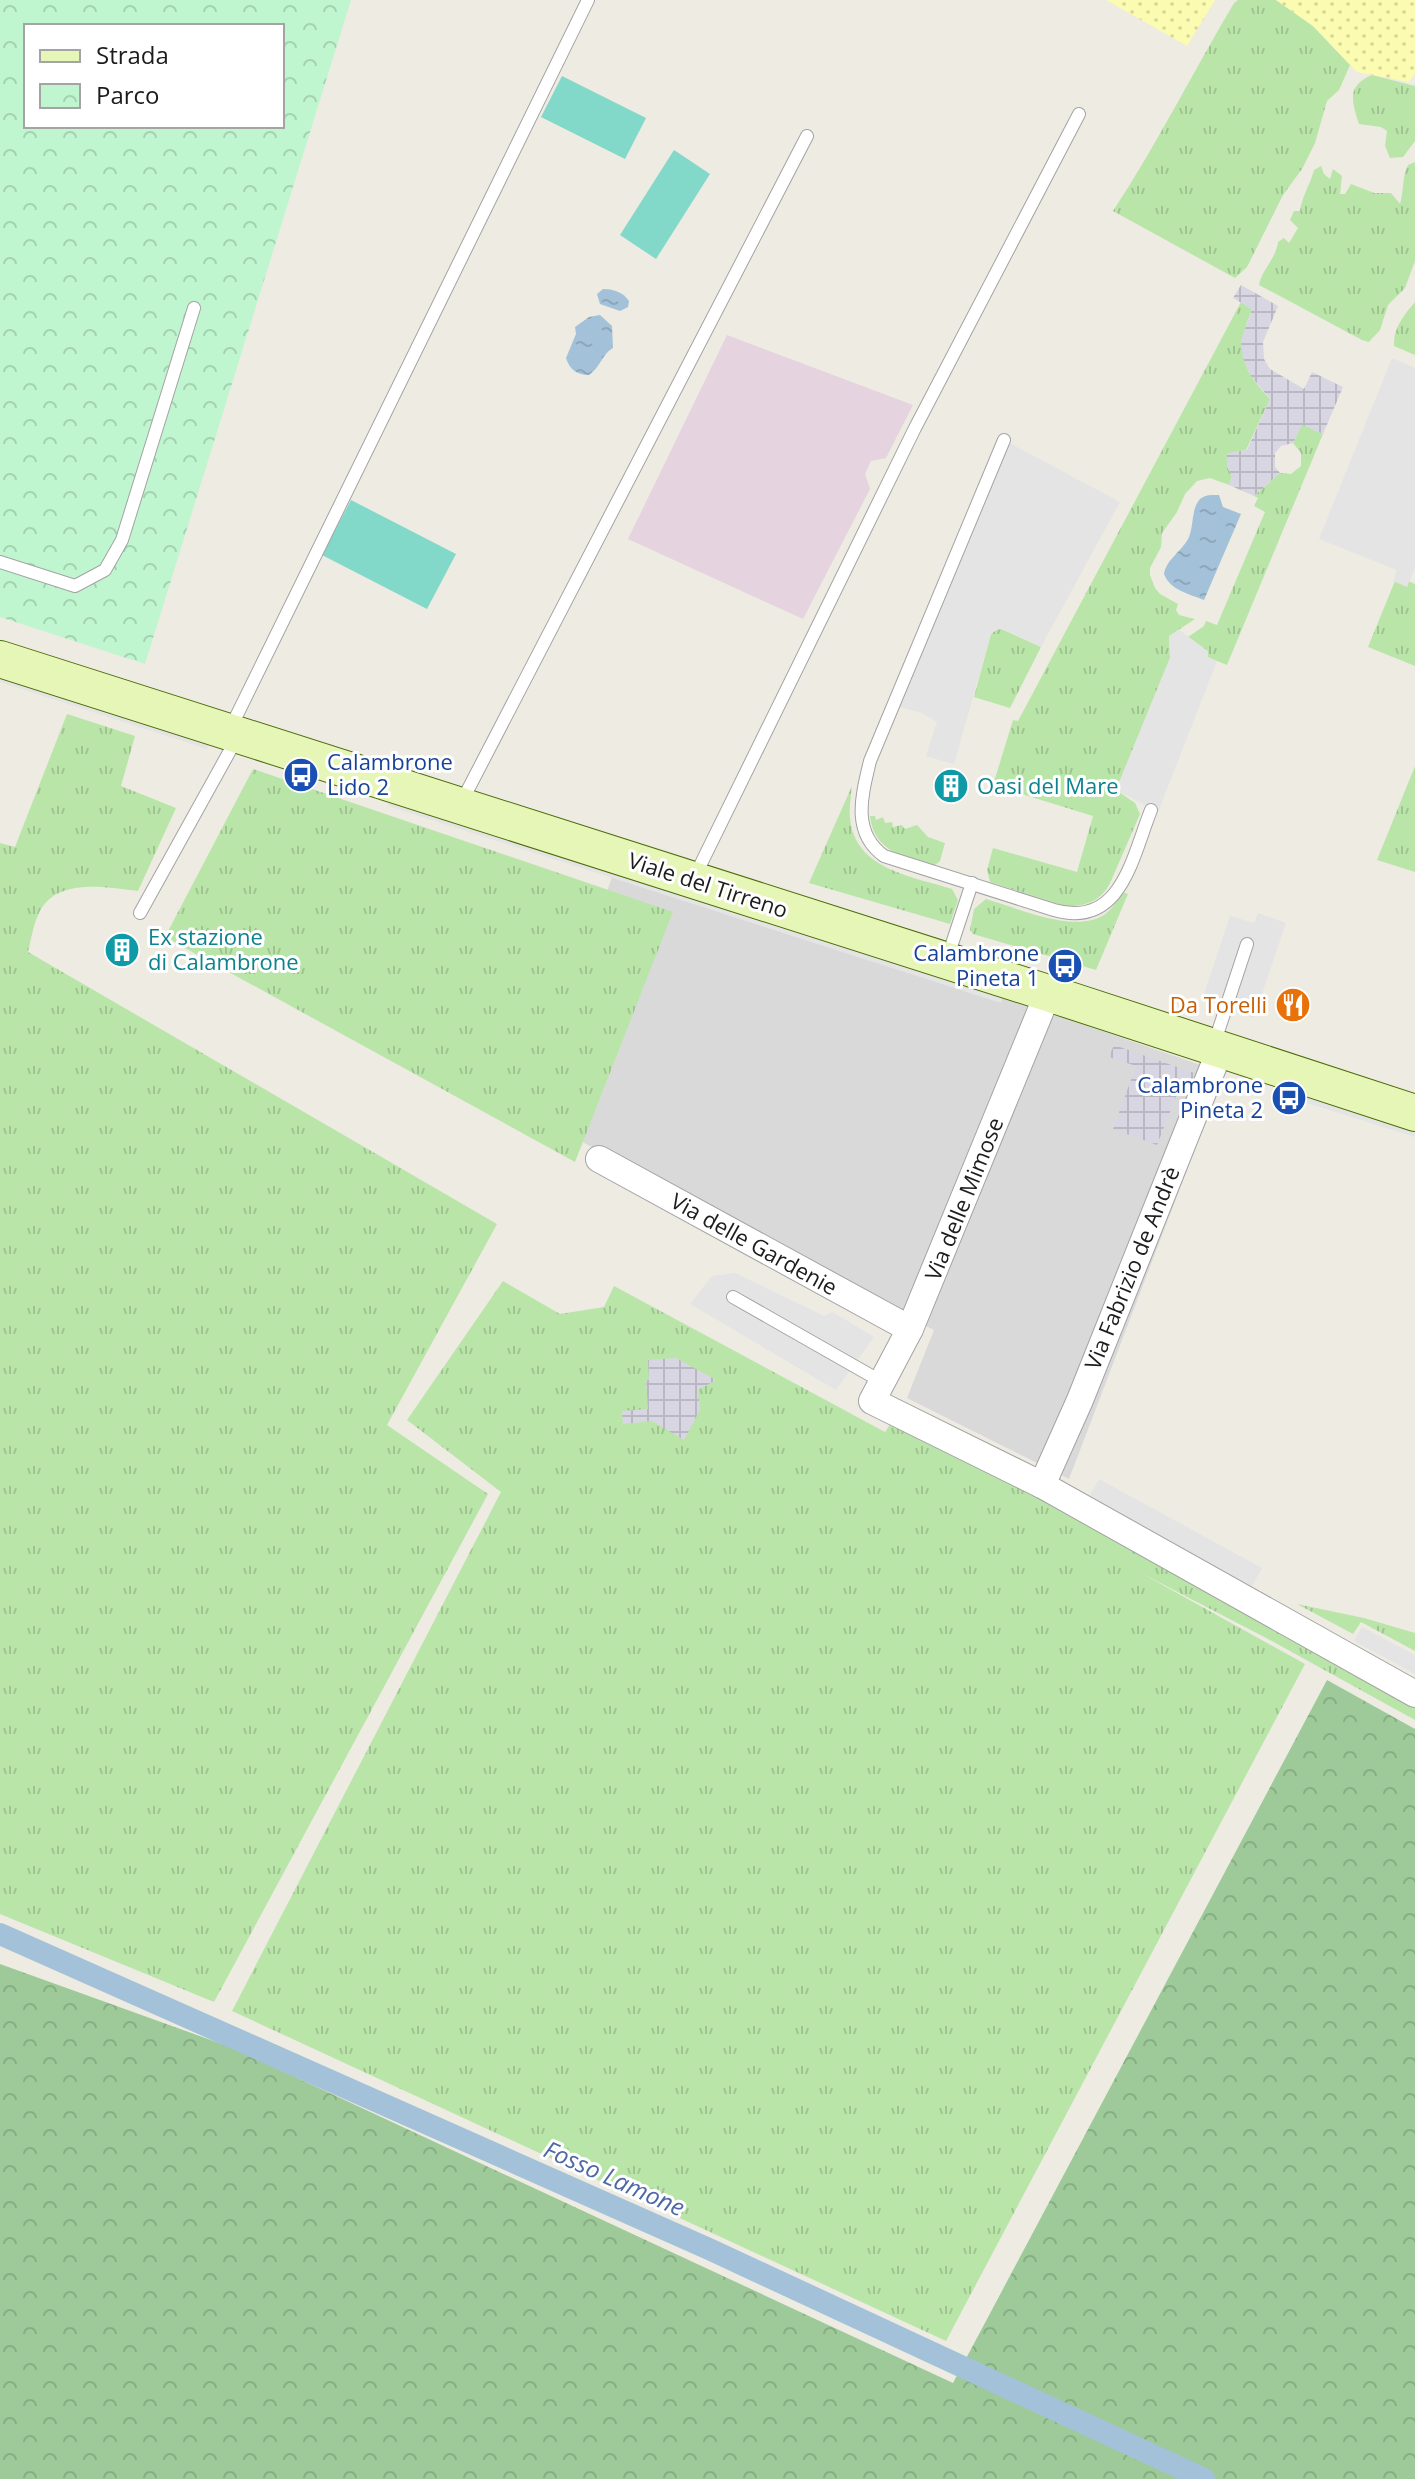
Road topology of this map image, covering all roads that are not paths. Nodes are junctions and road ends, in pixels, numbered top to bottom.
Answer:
1 (588, 0) edge
2 (1079, 114) dead end
3 (807, 136) dead end
4 (194, 308) dead end
5 (1004, 440) dead end
6 (0, 562) edge
7 (0, 659) edge
8 (234, 733) junction
9 (460, 806) junction
10 (1151, 810) dead end
11 (693, 881) junction
12 (972, 883) junction
13 (140, 913) dead end
14 (1247, 944) dead end
15 (947, 961) junction
16 (1048, 993) junction
17 (1216, 1049) junction
18 (1415, 1113) edge
19 (599, 1159) dead end
20 (733, 1297) dead end
21 (910, 1329) junction
22 (878, 1392) junction
23 (1042, 1485) junction
24 (1415, 1694) edge

1 - 8 lane
2 - 11 lane
3 - 9 lane
4 - 6 lane
5 - 12 lane
7 - 8 main road, Viale del Tirreno
8 - 9 main road, Viale del Tirreno
8 - 13 lane
9 - 11 main road, Viale del Tirreno
10 - 12 lane
11 - 15 main road, Viale del Tirreno
12 - 15 lane
14 - 17 lane
15 - 16 main road, Viale del Tirreno
16 - 17 main road, Viale del Tirreno
16 - 21 street, Via delle Mimose
17 - 18 main road, Viale del Tirreno
17 - 23 street, Via Fabrizio de Andrè
19 - 21 street, Via delle Gardenie
20 - 22 lane
21 - 22 street, Via delle Mimose
22 - 23 street
23 - 24 street

